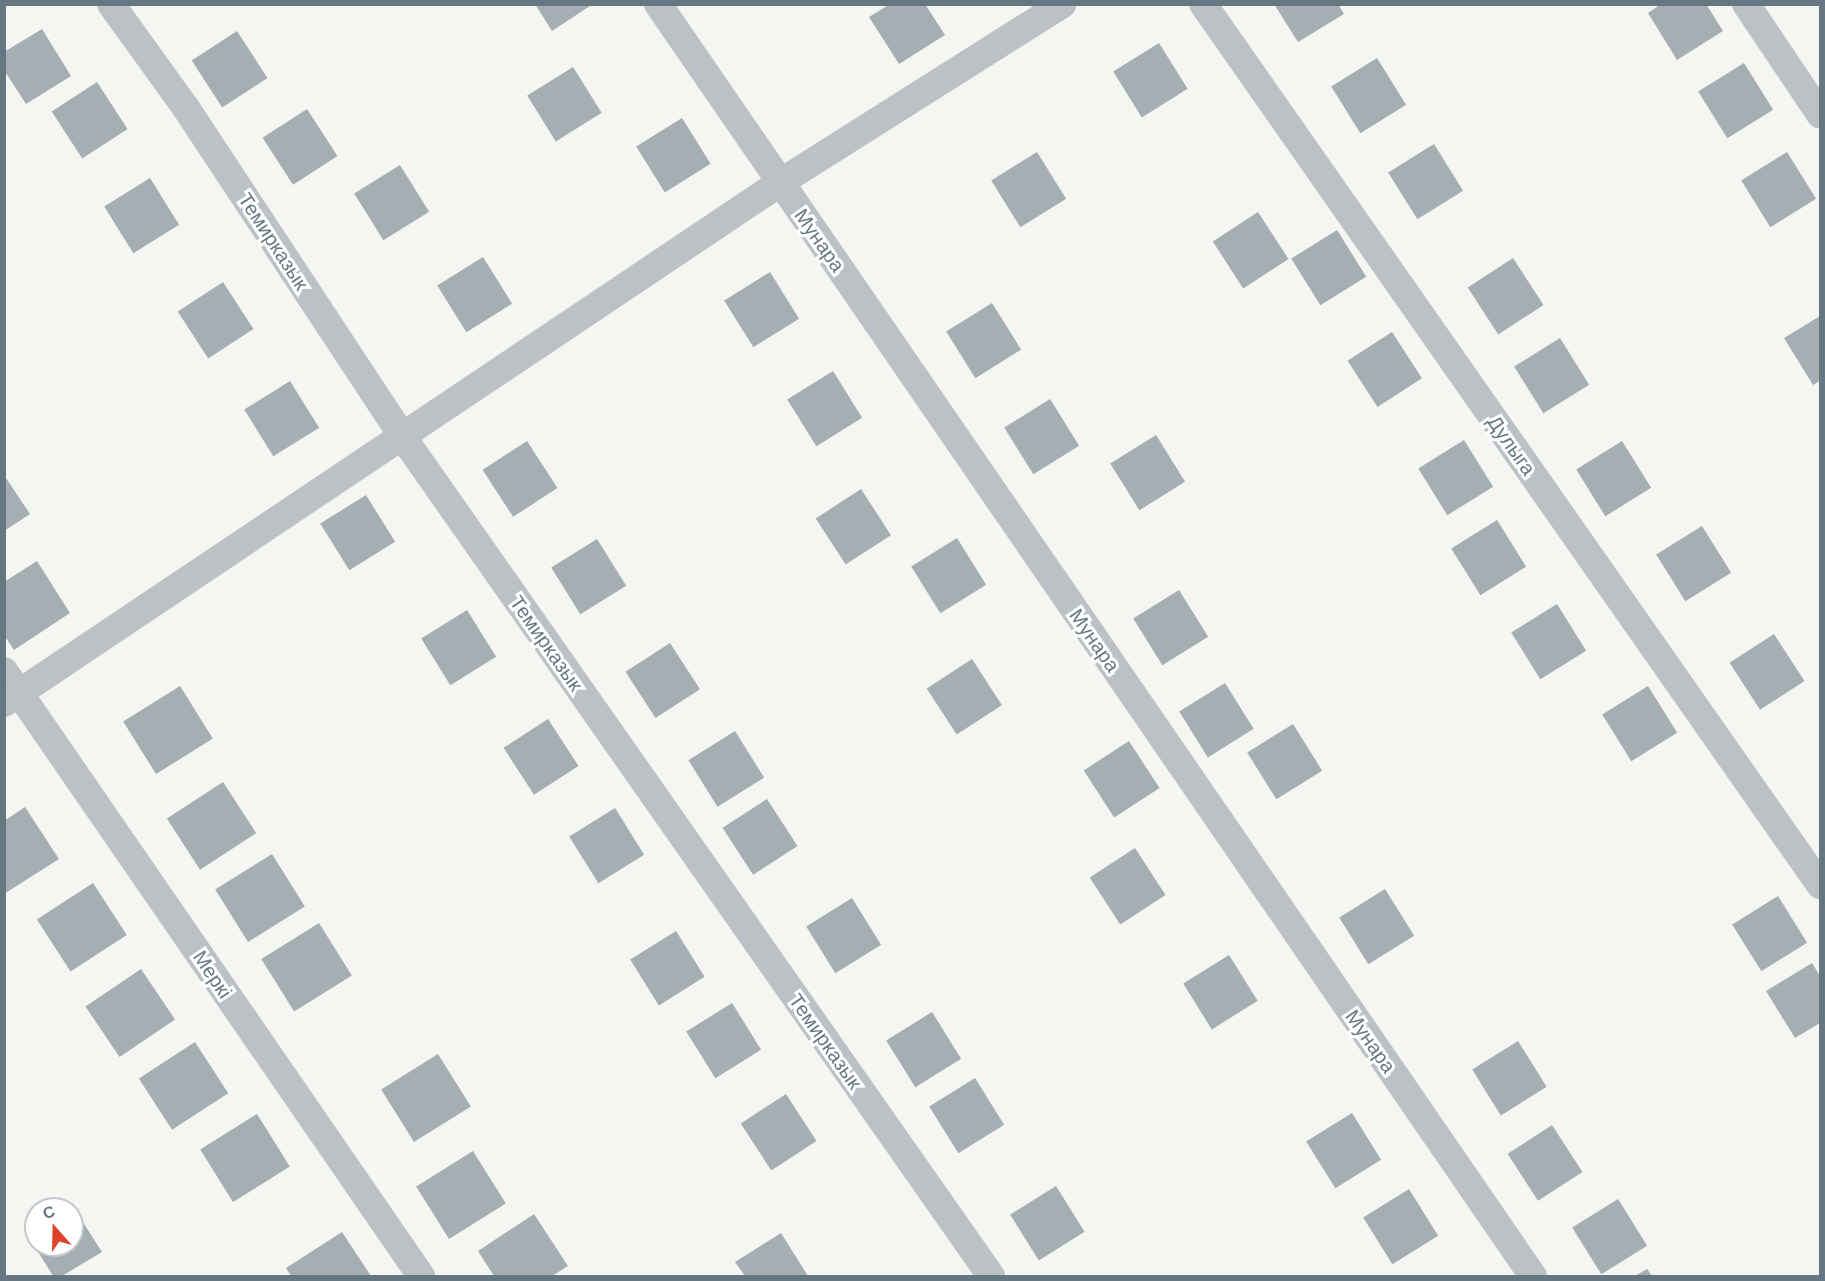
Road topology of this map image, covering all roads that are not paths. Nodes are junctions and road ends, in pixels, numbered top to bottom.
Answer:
1 (111, 4) edge
2 (658, 4) edge
3 (1063, 4) edge
4 (1203, 4) edge
5 (1746, 4) edge
6 (1821, 114) edge
7 (780, 182) junction
8 (402, 436) junction
9 (10, 689) edge
10 (1821, 885) edge
11 (421, 1276) edge
12 (991, 1276) edge
13 (1533, 1276) edge

1 - 8 street, Темирказык
2 - 7 street, Мунара
3 - 7 street
4 - 10 street, Дулыга
5 - 6 street
7 - 8 street
7 - 13 street, Мунара
8 - 9 street
8 - 12 street, Темирказык
9 - 11 street, Меркі

